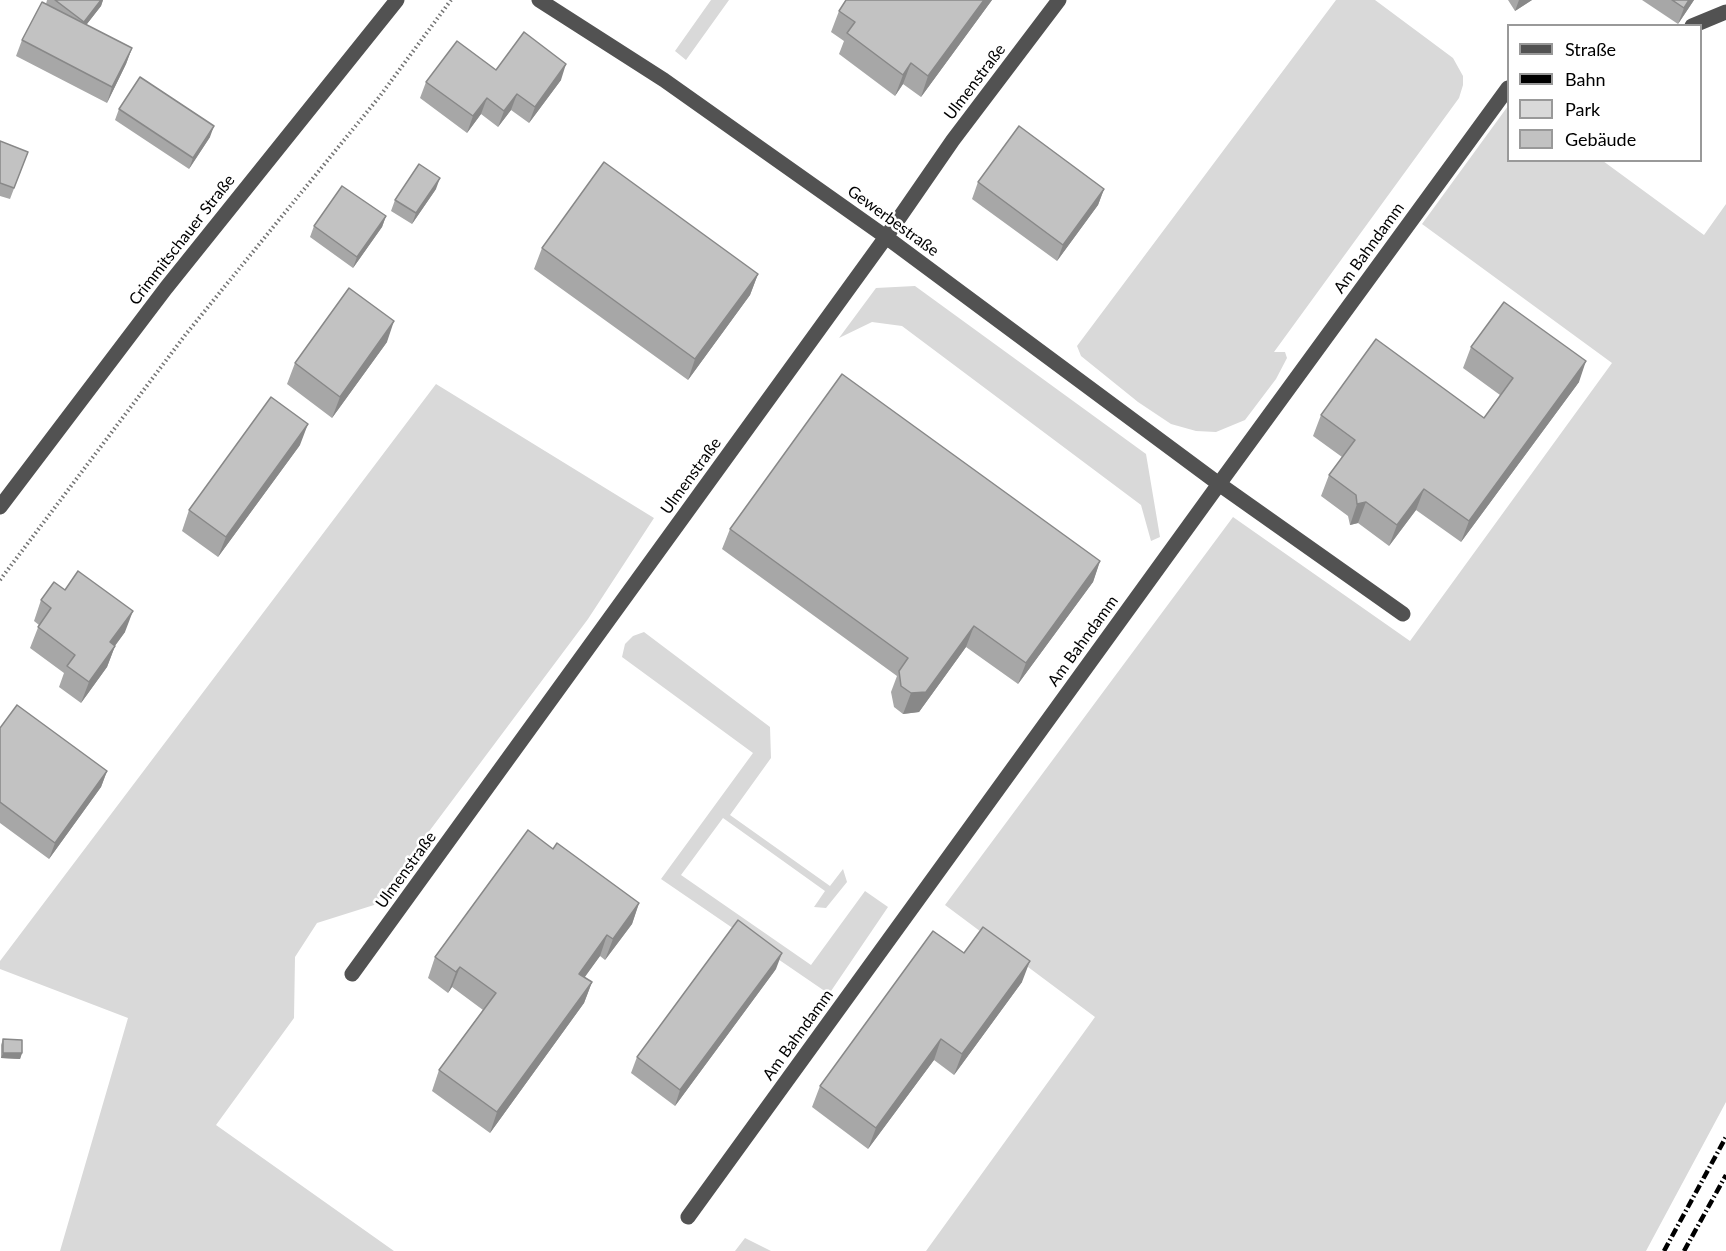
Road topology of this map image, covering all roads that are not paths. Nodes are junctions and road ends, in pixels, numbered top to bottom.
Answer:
1 (397, 0) edge
2 (538, 0) edge
3 (1059, 0) edge
4 (1726, 12) edge
5 (1697, 24) edge
6 (1507, 89) edge
7 (886, 237) junction
8 (1219, 484) junction
9 (0, 507) edge
10 (1403, 614) dead end
11 (352, 974) dead end
12 (688, 1217) dead end

1 - 9 street, Crimmitschauer Straße
2 - 7 street, Gewerbestraße
3 - 7 street, Ulmenstraße
4 - 5 street
6 - 8 street, Am Bahndamm
7 - 8 street, Gewerbestraße
7 - 11 street, Ulmenstraße
8 - 10 street, Gewerbestraße
8 - 12 street, Am Bahndamm

